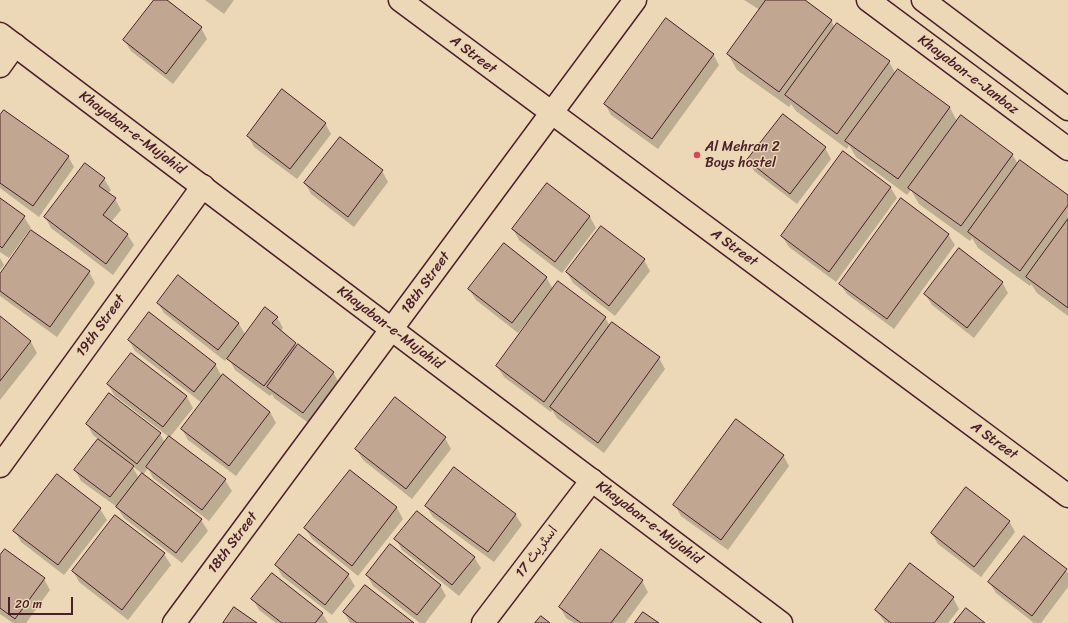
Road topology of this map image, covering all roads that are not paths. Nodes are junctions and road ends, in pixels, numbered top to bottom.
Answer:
1 (400, 0) edge
2 (635, 0) edge
3 (868, 0) edge
4 (923, 0) edge
5 (8, 39) edge
6 (0, 66) edge
7 (1068, 109) edge
8 (551, 113) junction
9 (1068, 149) edge
10 (203, 186) junction
11 (392, 329) junction
12 (0, 466) edge
13 (592, 480) junction
14 (1068, 496) edge
15 (174, 623) edge
16 (483, 623) edge
17 (781, 623) edge

1 - 8 street, A Street
2 - 8 street, 18th Street
3 - 9 street, Khayaban-e-Janbaz
4 - 7 street
5 - 6 street
5 - 10 street, Khayaban-e-Mujahid
8 - 11 street, 18th Street
8 - 14 street, A Street
10 - 11 street, Khayaban-e-Mujahid
10 - 12 street, 19th Street
11 - 13 street, Khayaban-e-Mujahid
11 - 15 street, 18th Street
13 - 16 street, اسٹریٹ 17
13 - 17 street, Khayaban-e-Mujahid

